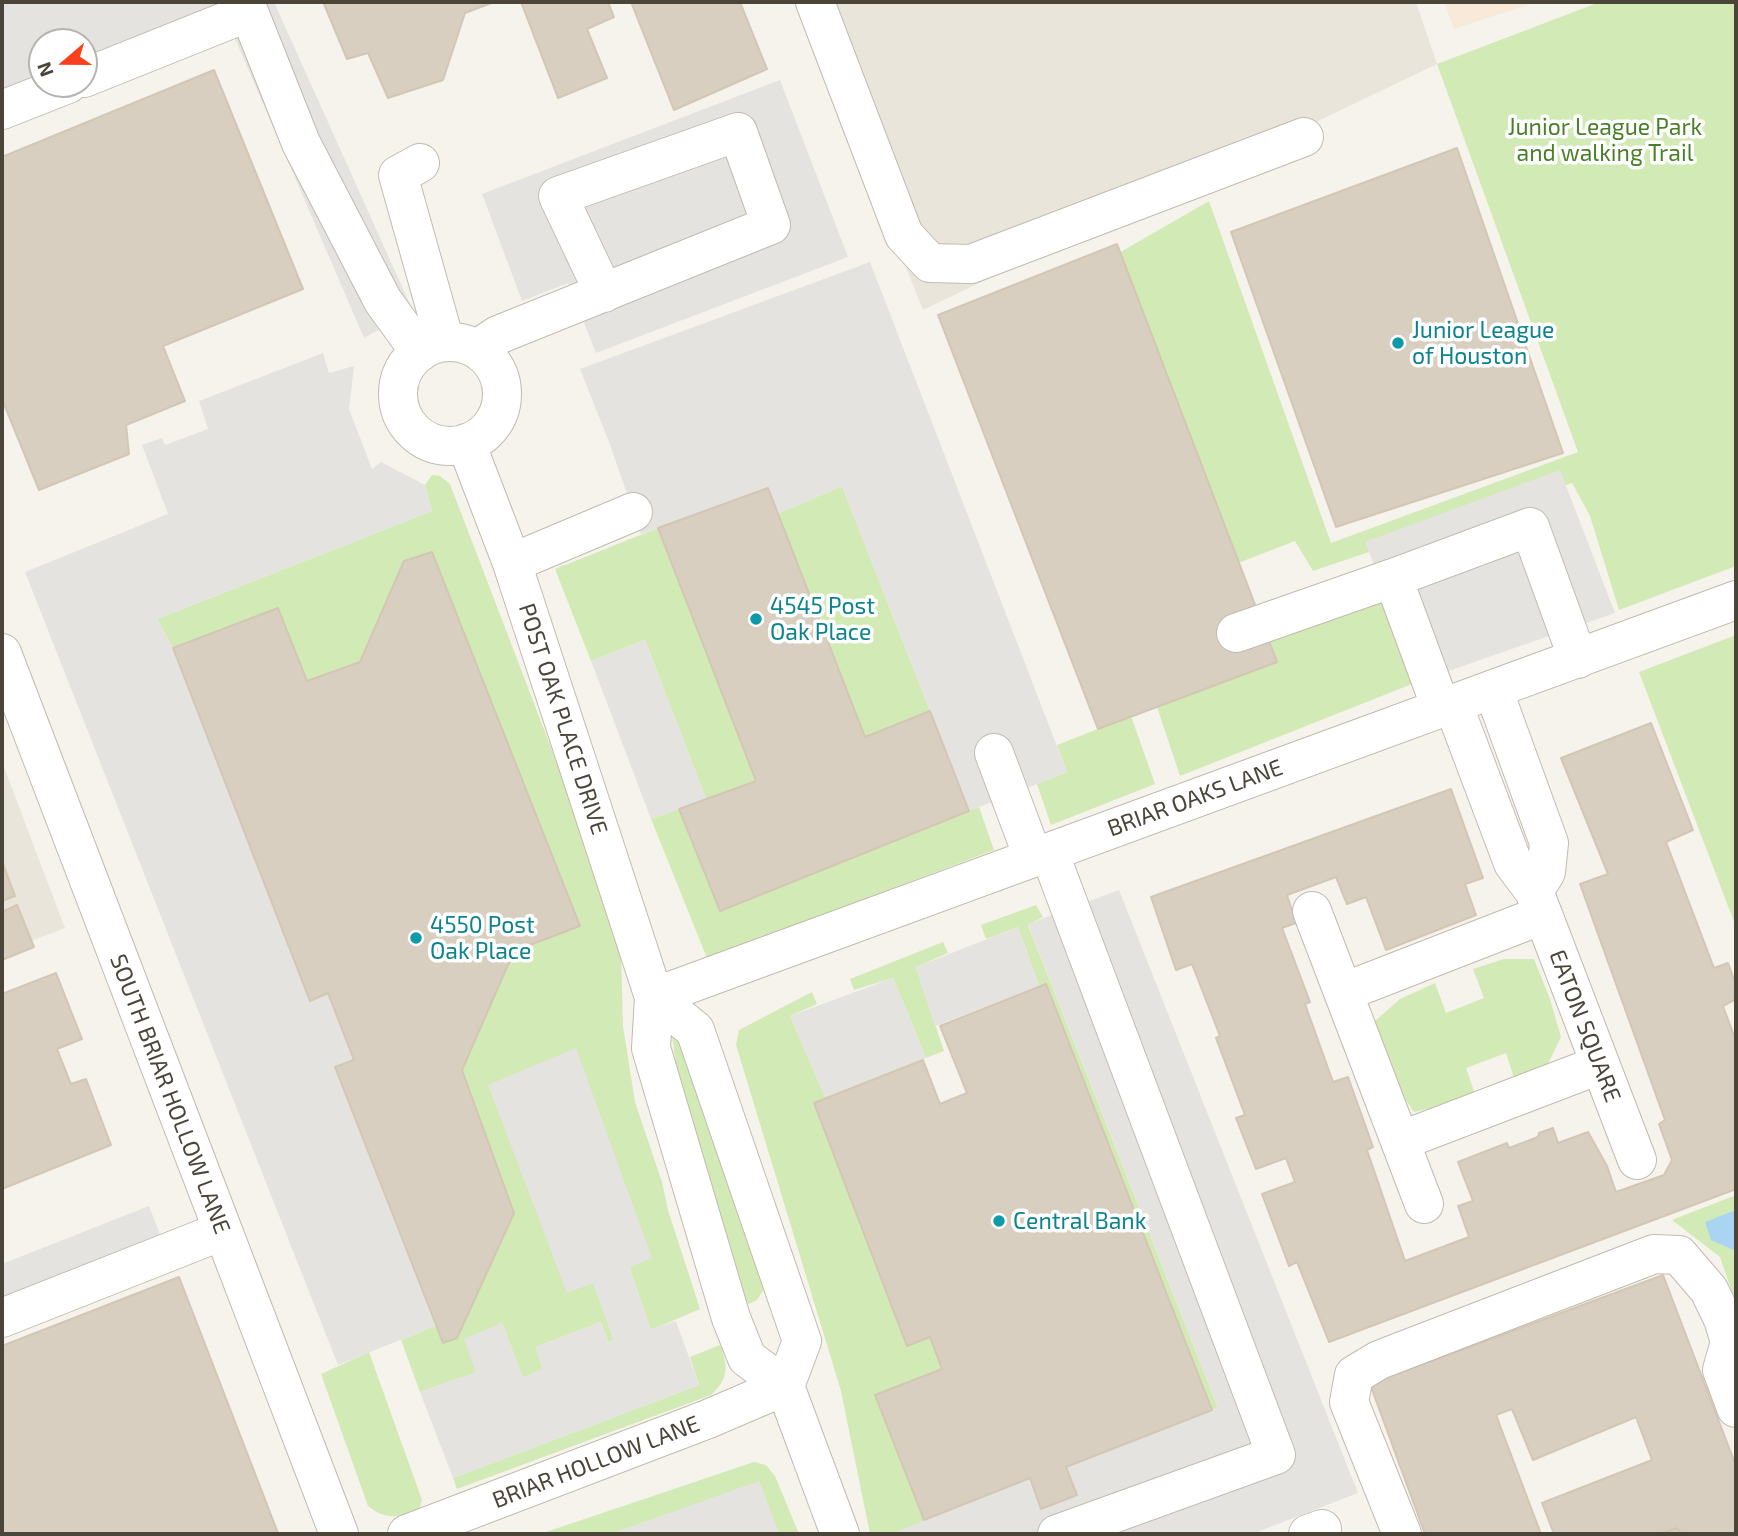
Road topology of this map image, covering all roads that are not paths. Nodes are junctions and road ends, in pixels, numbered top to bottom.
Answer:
1 (815, 2) edge
2 (98, 72) edge
3 (32, 98) edge
4 (2, 110) edge
5 (1304, 137) dead end
6 (420, 163) dead end
7 (604, 293) junction
8 (447, 348) junction
9 (466, 443) junction
10 (633, 512) dead end
11 (512, 564) junction
12 (1394, 578) junction
13 (1736, 600) edge
14 (1236, 633) dead end
15 (2, 653) edge
16 (1578, 659) junction
17 (1493, 689) junction
18 (1447, 706) junction
19 (16, 735) edge
20 (994, 753) dead end
21 (1041, 855) junction
22 (1538, 903) junction
23 (1312, 911) dead end
24 (1344, 992) junction
25 (654, 997) junction
26 (1599, 1065) junction
27 (1400, 1141) junction
28 (1637, 1160) dead end
29 (1424, 1204) dead end
30 (222, 1231) junction
31 (2, 1318) edge
32 (785, 1386) junction
33 (1736, 1408) edge
34 (339, 1534) edge
35 (407, 1534) edge
36 (840, 1534) edge
37 (1057, 1534) edge
38 (1402, 1534) edge

1 - 5 street
2 - 8 street
3 - 4 street
6 - 8 street
7 - 7 street
7 - 8 street
8 - 9 street
8 - 9 street
9 - 11 street, POST OAK PLACE DRIVE
10 - 11 street
11 - 25 street, POST OAK PLACE DRIVE
12 - 14 street
12 - 16 street
12 - 18 street, EATON SQUARE
13 - 16 street, BRIAR OAKS LANE
15 - 19 street, SOUTH BRIAR HOLLOW LANE
16 - 17 street, BRIAR OAKS LANE
17 - 18 street, BRIAR OAKS LANE
17 - 22 street
18 - 21 street, BRIAR OAKS LANE
18 - 22 street, EATON SQUARE
19 - 30 street, SOUTH BRIAR HOLLOW LANE
20 - 21 street
21 - 25 street, BRIAR OAKS LANE
21 - 37 street
22 - 24 street
22 - 26 street, EATON SQUARE
23 - 24 street
24 - 27 street
25 - 32 street, POST OAK PLACE DRIVE
25 - 32 street
26 - 27 street
26 - 28 street, EATON SQUARE
27 - 29 street
30 - 31 street
30 - 34 street, SOUTH BRIAR HOLLOW LANE
32 - 35 street, BRIAR HOLLOW LANE
32 - 36 street
33 - 38 street

